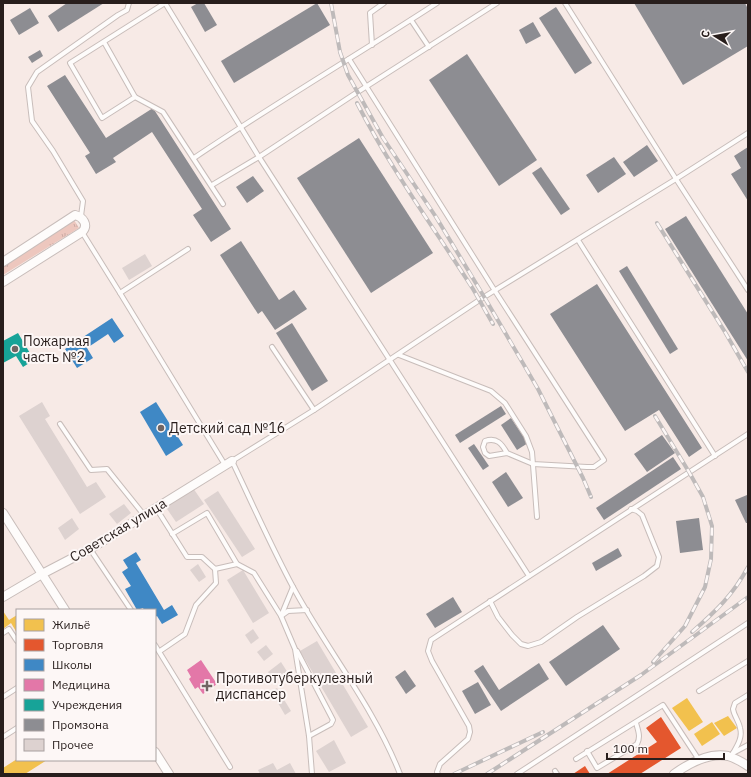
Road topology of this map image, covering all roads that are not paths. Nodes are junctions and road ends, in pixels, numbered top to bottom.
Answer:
1 (129, 3) edge
2 (165, 3) edge
3 (384, 3) edge
4 (438, 3) edge
5 (497, 3) edge
6 (565, 3) edge
7 (411, 20) junction
8 (104, 42) junction
9 (372, 45) junction
10 (429, 47) junction
11 (350, 58) junction
12 (367, 86) junction
13 (135, 98) junction
14 (240, 127) junction
15 (748, 133) edge
16 (259, 156) junction
17 (194, 158) junction
18 (676, 179) junction
19 (212, 185) junction
20 (223, 204) dead end
21 (78, 216) junction
22 (82, 232) junction
23 (578, 240) junction
24 (188, 249) dead end
25 (3, 262) edge
26 (3, 282) edge
27 (748, 290) edge
28 (495, 291) junction
29 (120, 293) junction
30 (272, 347) dead end
31 (400, 354) junction
32 (390, 360) junction
33 (314, 410) junction
34 (60, 424) dead end
35 (748, 434) edge
36 (507, 453) junction
37 (715, 456) junction
38 (228, 463) junction
39 (533, 464) junction
40 (156, 508) junction
41 (631, 509) junction
42 (3, 513) edge
43 (144, 516) junction
44 (538, 517) dead end
45 (172, 534) junction
46 (90, 550) junction
47 (237, 564) junction
48 (216, 569) junction
49 (42, 574) junction
50 (529, 576) junction
51 (294, 587) junction
52 (4, 593) edge
53 (490, 601) junction
54 (64, 609) edge
55 (131, 609) edge
56 (307, 610) junction
57 (281, 616) junction
58 (748, 623) edge
59 (3, 633) edge
60 (16, 640) edge
61 (156, 646) edge
62 (295, 649) junction
63 (160, 651) junction
64 (748, 661) edge
65 (16, 689) edge
66 (699, 691) dead end
67 (748, 695) edge
68 (3, 697) edge
69 (636, 723) junction
70 (16, 729) edge
71 (308, 736) junction
72 (3, 737) edge
73 (748, 745) edge
74 (587, 752) junction
75 (156, 754) edge
76 (730, 755) junction
77 (576, 759) dead end
78 (699, 760) junction
79 (748, 766) edge
80 (230, 767) dead end
81 (169, 774) edge
82 (312, 774) edge
83 (400, 774) edge
84 (438, 774) edge
85 (517, 774) edge
86 (674, 774) edge

1 - 21 lane
2 - 8 lane
2 - 14 lane
3 - 9 lane
4 - 7 lane
5 - 10 lane
6 - 18 lane
7 - 9 lane
7 - 10 lane
8 - 13 lane
8 - 13 lane
9 - 11 lane
10 - 12 lane
11 - 12 lane
11 - 14 lane
12 - 16 lane
12 - 28 lane
13 - 17 lane
14 - 16 lane
14 - 17 lane
15 - 18 lane
16 - 19 lane
16 - 32 lane
17 - 19 lane
18 - 23 lane
18 - 27 lane
19 - 20 lane
21 - 22 street
21 - 25 street
22 - 26 street
22 - 29 lane
23 - 28 lane
23 - 37 lane
24 - 29 lane
28 - 31 lane
28 - 39 lane
29 - 38 lane
30 - 33 lane
31 - 32 lane
31 - 39 lane
32 - 33 lane
32 - 50 lane
33 - 38 lane
34 - 43 lane
35 - 37 lane
36 - 36 lane
36 - 39 lane
37 - 41 lane
38 - 40 street, Советская улица
38 - 51 lane
39 - 44 lane
40 - 43 street, Советская улица
40 - 45 lane
41 - 50 lane
41 - 53 lane
42 - 49 street
43 - 46 street, Советская улица
45 - 47 lane
45 - 48 lane
46 - 49 street, Советская улица
46 - 55 lane
47 - 48 lane
47 - 57 lane
48 - 63 lane
49 - 52 street, Советская улица
49 - 54 street
50 - 53 lane
51 - 56 lane
51 - 57 lane
53 - 84 lane
56 - 57 lane
56 - 83 lane
57 - 62 lane
58 - 85 lane
59 - 60 lane
61 - 63 lane
62 - 71 lane
62 - 71 lane
63 - 80 lane
64 - 66 lane
65 - 68 lane
67 - 76 lane
69 - 74 lane
69 - 74 lane
69 - 78 lane
70 - 72 lane
71 - 82 lane
73 - 76 lane
74 - 77 lane
75 - 81 street
76 - 78 street
76 - 79 street
78 - 86 street

